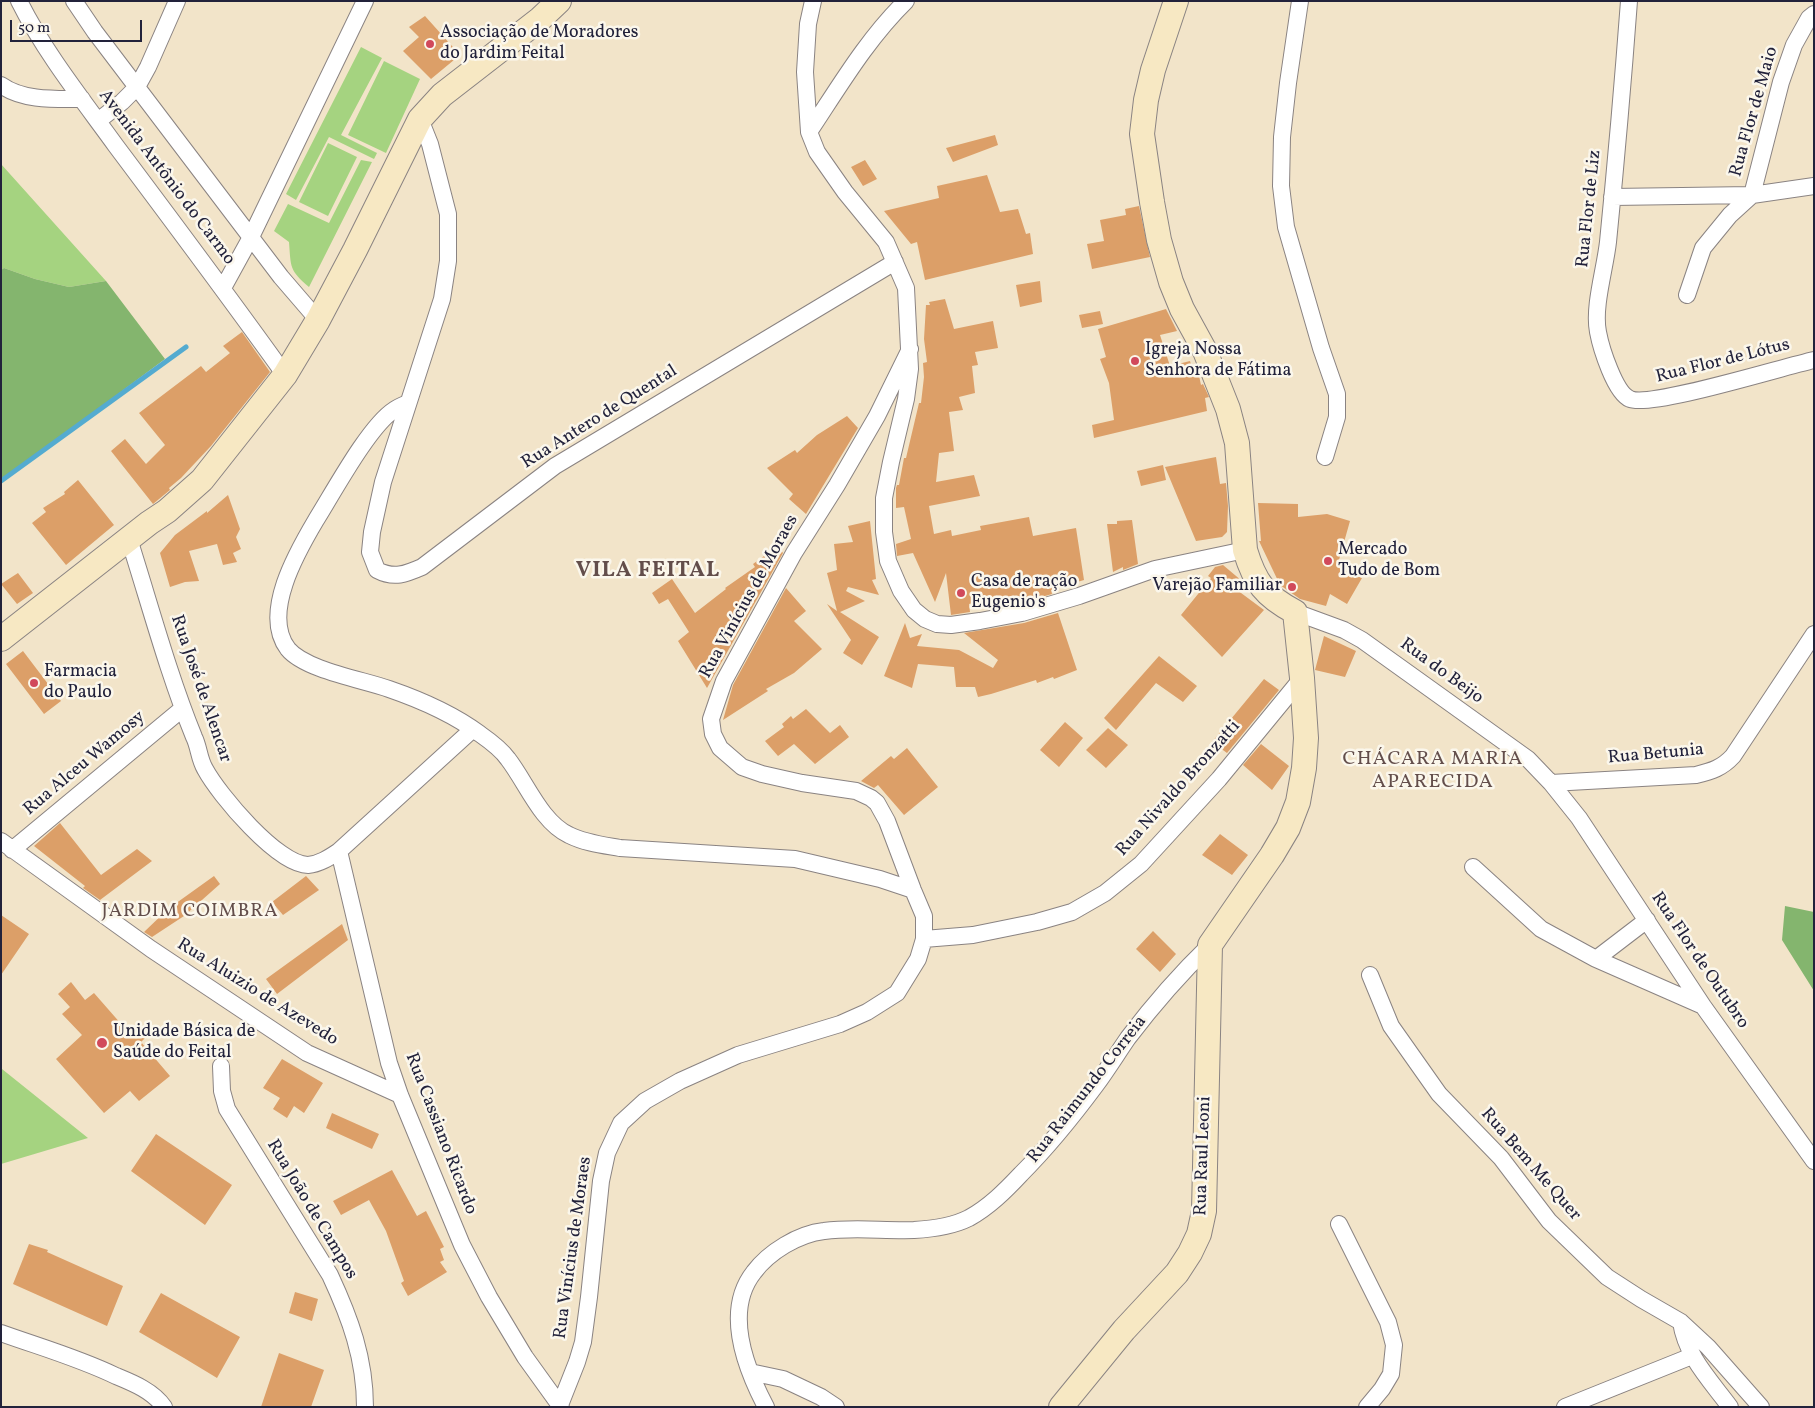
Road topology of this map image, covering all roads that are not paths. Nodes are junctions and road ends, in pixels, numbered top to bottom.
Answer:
1 (19, 1) edge
2 (74, 1) edge
3 (177, 1) edge
4 (365, 1) edge
5 (559, 1) edge
6 (814, 1) edge
7 (906, 1) edge
8 (1176, 1) edge
9 (1300, 1) edge
10 (1628, 1) edge
11 (1814, 14) edge
12 (1, 85) edge
13 (137, 87) junction
14 (82, 99) junction
15 (420, 119) junction
16 (98, 121) junction
17 (809, 132) junction
18 (1814, 186) edge
19 (1752, 195) junction
20 (1612, 197) junction
21 (251, 237) junction
22 (895, 262) junction
23 (223, 288) junction
24 (1687, 295) dead end
25 (318, 320) junction
26 (910, 349) junction
27 (1814, 360) edge
28 (285, 375) junction
29 (1642, 402) joint
30 (408, 403) junction
31 (1324, 457) dead end
32 (129, 539) junction
33 (1245, 550) junction
34 (1295, 612) junction
35 (1814, 634) edge
36 (1, 639) edge
37 (1302, 678) junction
38 (182, 709) junction
39 (473, 729) junction
40 (1551, 783) junction
41 (7, 846) edge
42 (339, 851) junction
43 (1473, 867) dead end
44 (913, 890) junction
45 (1647, 920) junction
46 (924, 939) junction
47 (1210, 945) junction
48 (1596, 960) junction
49 (1370, 975) dead end
50 (1703, 1006) junction
51 (221, 1066) dead end
52 (400, 1096) junction
53 (1814, 1161) edge
54 (1340, 1224) dead end
55 (1681, 1322) junction
56 (1, 1333) edge
57 (1692, 1356) junction
58 (750, 1372) junction
59 (560, 1406) edge
60 (164, 1407) edge
61 (365, 1407) edge
62 (766, 1407) edge
63 (836, 1407) edge
64 (1061, 1407) edge
65 (1367, 1407) edge
66 (1565, 1407) edge
67 (1730, 1407) edge
68 (1762, 1407) edge

1 - 14 street, Avenida Antônio do Carmo
2 - 13 street, Avenida Antônio do Carmo
3 - 13 street
4 - 21 street
5 - 15 street
6 - 17 street
7 - 17 street
8 - 33 street
9 - 31 street
10 - 20 street, Rua Flor de Liz
11 - 19 street, Rua Flor de Maio
12 - 14 street
13 - 16 street
13 - 21 street, Avenida Antônio do Carmo
14 - 16 street, Avenida Antônio do Carmo
15 - 25 street
15 - 30 street, Rua Antero de Quental
16 - 23 street, Avenida Antônio do Carmo
17 - 22 street
18 - 19 street
19 - 20 street
19 - 24 street, Rua Flor de Maio
20 - 29 street, Rua Flor de Liz
21 - 23 street
21 - 25 street, Avenida Antônio do Carmo
22 - 26 street
22 - 30 street, Rua Antero de Quental
23 - 28 street, Avenida Antônio do Carmo
25 - 28 street
26 - 33 street
26 - 44 street, Rua Vinícius de Moraes
27 - 29 street, Rua Flor de Lótus
28 - 32 street
30 - 39 street
32 - 36 street
32 - 38 street, Rua José de Alencar
33 - 34 street
34 - 37 street, Rua Raimundo Correia
34 - 40 street, Rua do Beijo
35 - 40 street, Rua Betunia
37 - 46 street, Rua Nivaldo Bronzatti
37 - 47 street, Rua Raimundo Correia
38 - 41 street, Rua Alceu Wamosy
38 - 42 street, Rua José de Alencar
39 - 42 street, Rua José de Alencar
39 - 44 street
40 - 45 street, Rua Flor de Outubro
41 - 52 street, Rua Aluizio de Azevedo
42 - 52 street, Rua Cassiano Ricardo
43 - 48 street
44 - 46 street, Rua Vinícius de Moraes
45 - 48 street
45 - 50 street, Rua Flor de Outubro
46 - 59 street, Rua Vinícius de Moraes
47 - 58 street, Rua Raimundo Correia
47 - 64 street, Rua Raul Leoni
48 - 50 street
49 - 55 street, Rua Bem Me Quer
50 - 53 street, Rua Flor de Outubro
51 - 61 street, Rua João de Campos
52 - 59 street, Rua Cassiano Ricardo
54 - 65 street
55 - 57 street
55 - 68 street, Rua Bem Me Quer
56 - 60 street
57 - 66 street
57 - 67 street
58 - 62 street, Rua Raimundo Correia
58 - 63 street

